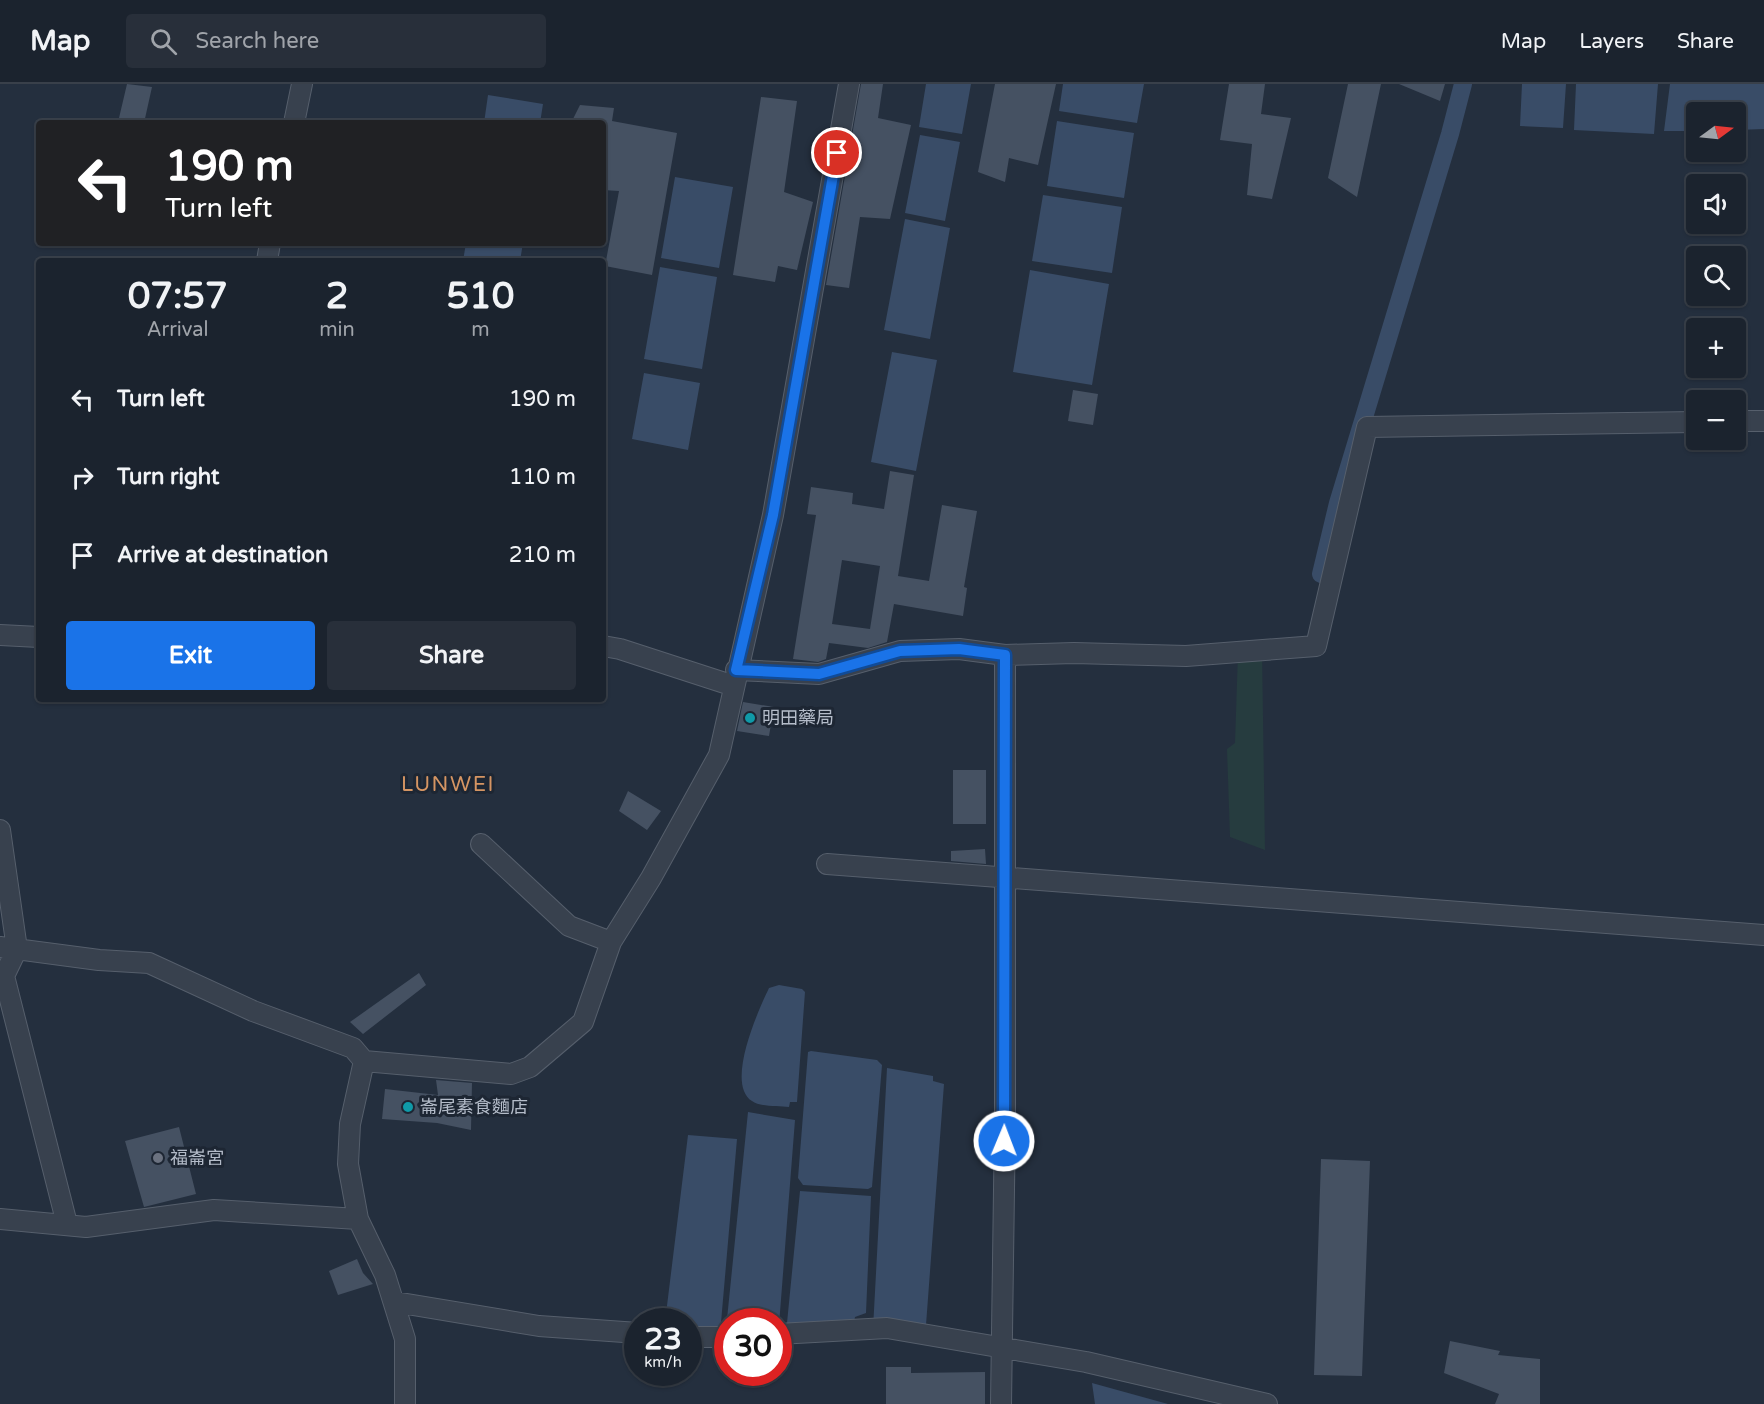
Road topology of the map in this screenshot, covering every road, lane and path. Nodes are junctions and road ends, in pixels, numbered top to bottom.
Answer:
1 (302, 84) edge
2 (849, 84) edge
3 (295, 120) edge
4 (1746, 421) edge
5 (1764, 421) edge
6 (1686, 422) edge
7 (0, 635) edge
8 (36, 637) edge
9 (606, 647) edge
10 (1005, 655) junction
11 (735, 678) junction
12 (0, 830) edge
13 (481, 844) dead end
14 (827, 864) dead end
15 (1004, 878) junction
16 (1764, 935) edge
17 (611, 942) junction
18 (8, 948) edge
19 (364, 1061) junction
20 (0, 1219) edge
21 (358, 1219) junction
22 (67, 1224) junction
23 (395, 1302) junction
24 (624, 1332) edge
25 (792, 1333) edge
26 (1001, 1346) junction
27 (405, 1404) edge
28 (1001, 1404) edge
29 (1267, 1404) edge

1 - 3 street
2 - 11 street
4 - 5 street
6 - 10 street
7 - 8 street
9 - 11 street
10 - 11 street
10 - 15 street
11 - 17 street
12 - 18 street
13 - 17 street
14 - 15 street
15 - 16 street
15 - 26 street
17 - 19 street
18 - 19 street
18 - 22 street
19 - 21 street
20 - 22 street
21 - 22 street
21 - 23 street
23 - 24 street
23 - 27 street
25 - 26 street
26 - 28 street
26 - 29 street

